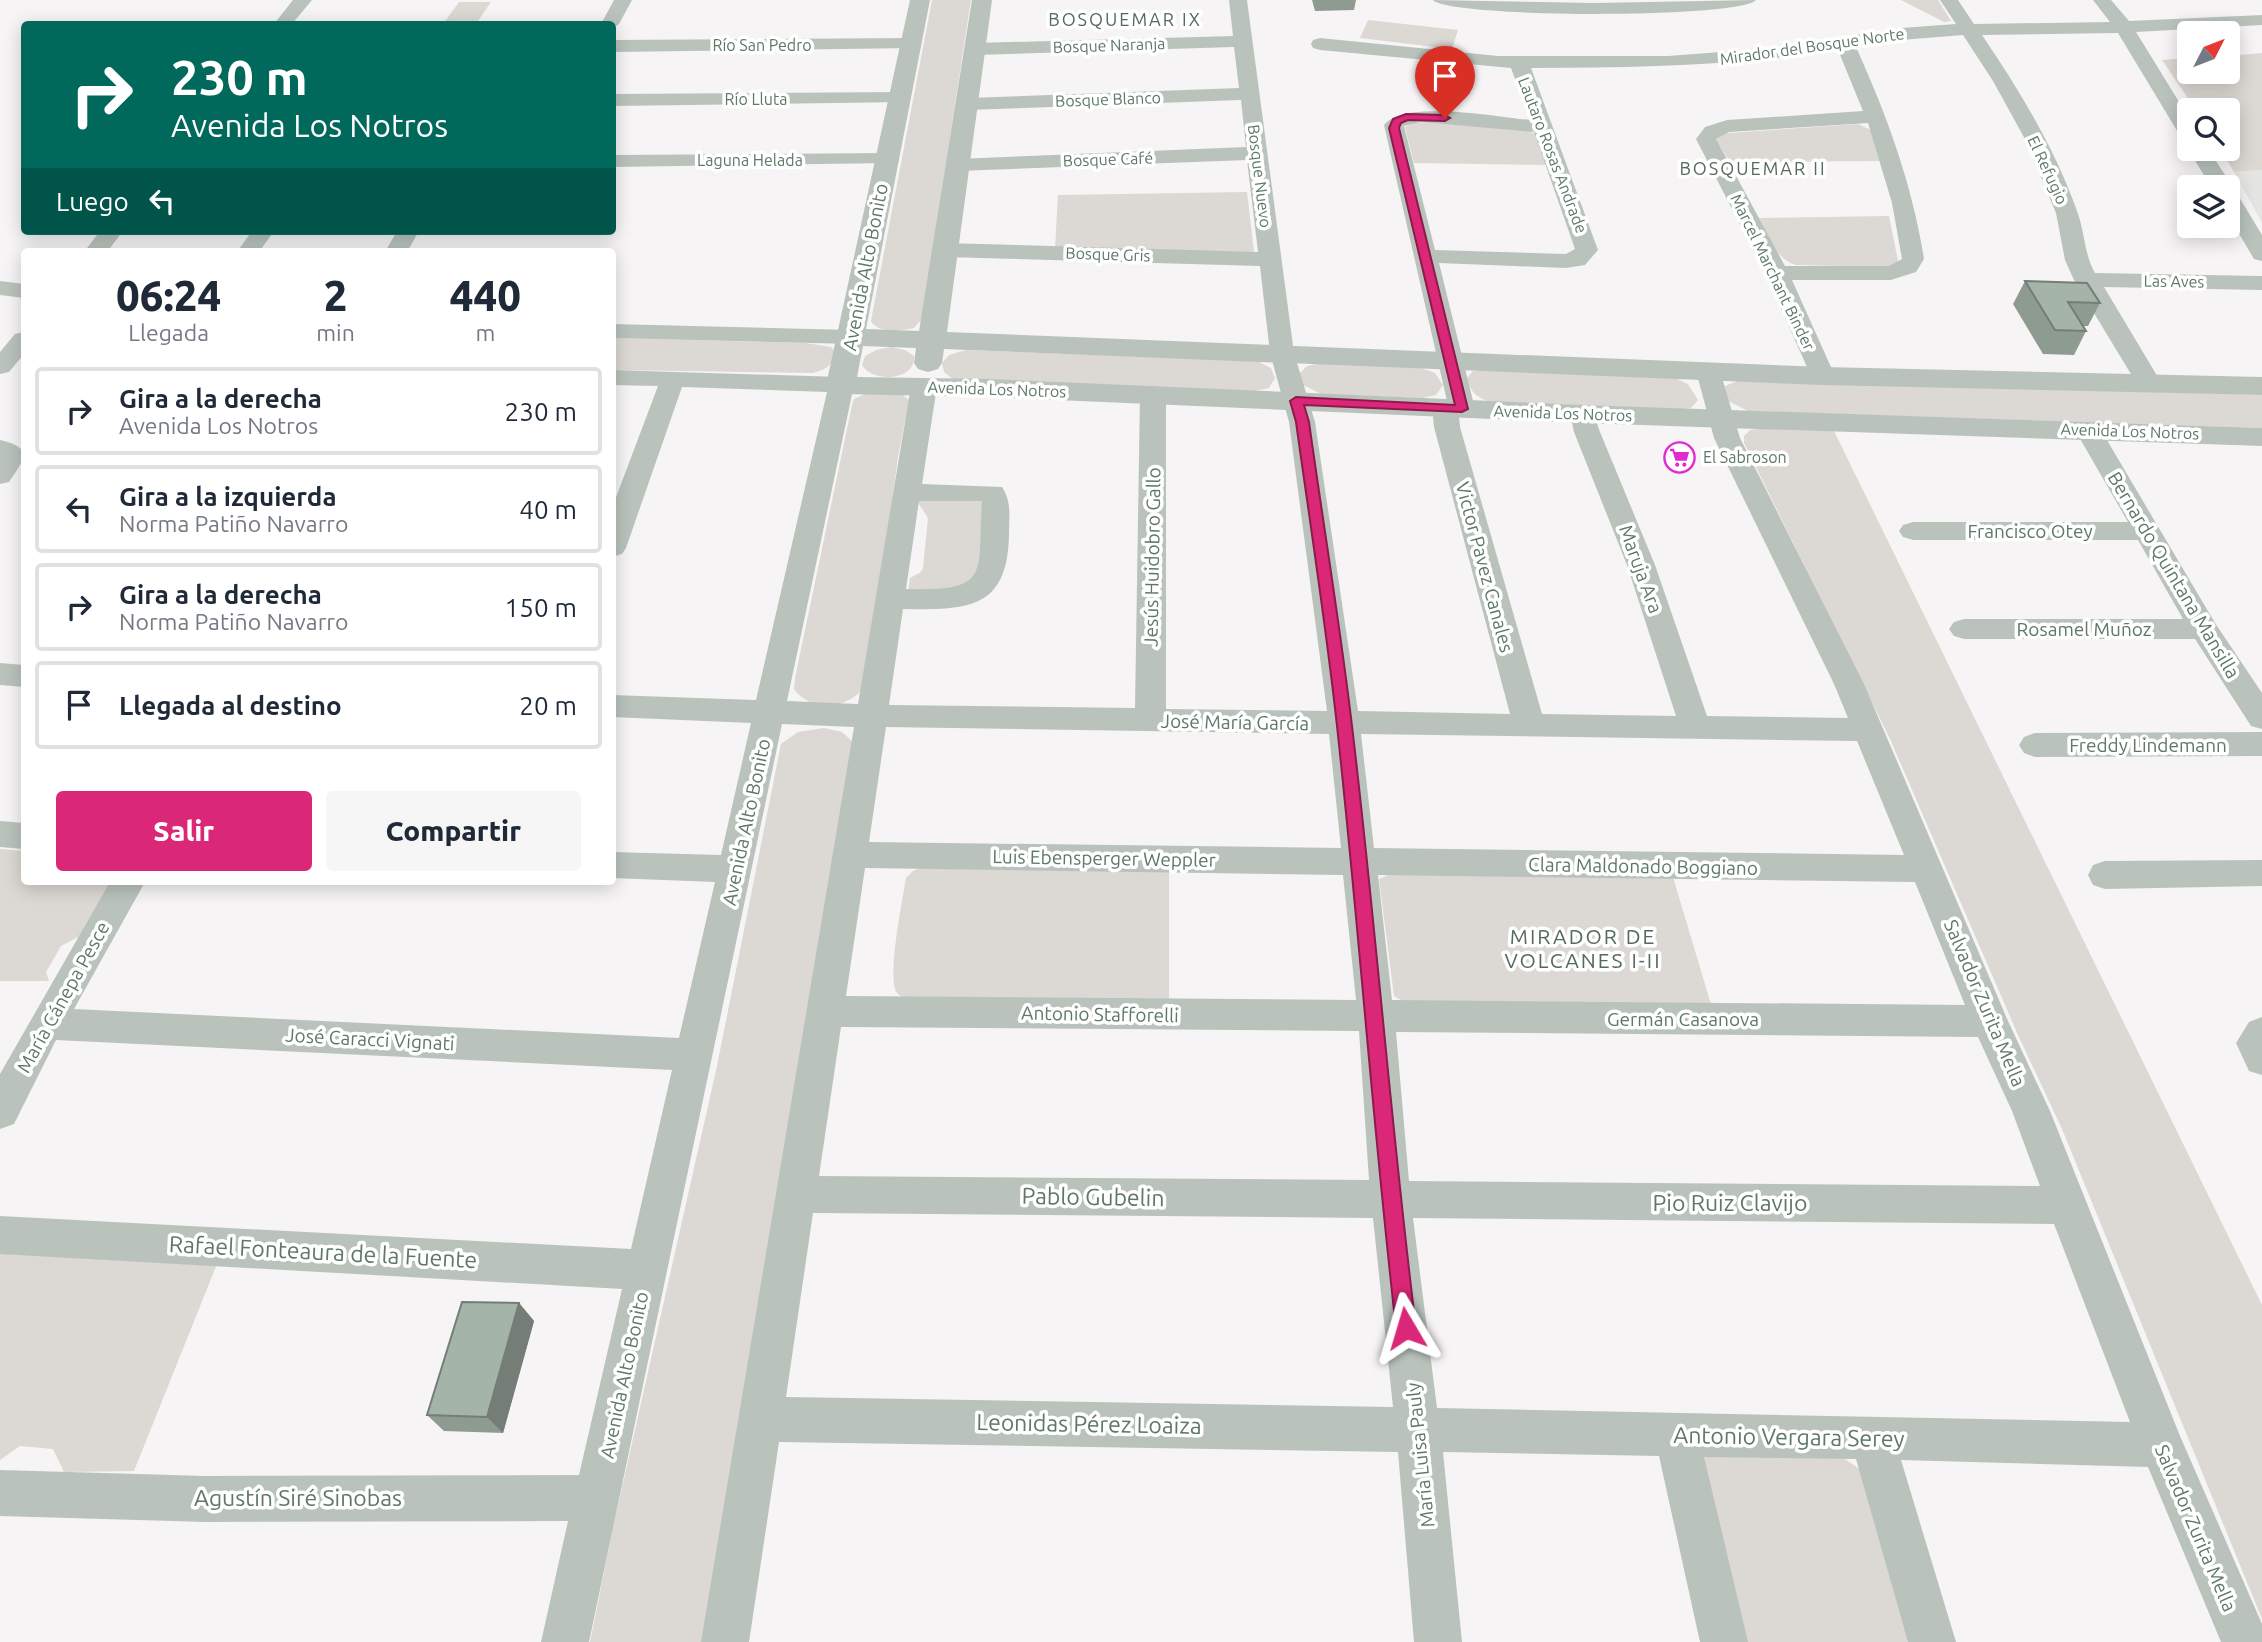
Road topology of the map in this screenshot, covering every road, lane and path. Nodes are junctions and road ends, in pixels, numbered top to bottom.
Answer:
1 (303, 0) edge
2 (623, 0) edge
3 (920, 0) edge
4 (982, 0) edge
5 (1238, 0) edge
6 (1442, 0) edge
7 (1747, 0) edge
8 (1949, 0) edge
9 (2102, 0) edge
10 (1629, 4) edge
11 (2262, 20) edge
12 (286, 21) edge
13 (612, 21) edge
14 (2124, 27) junction
15 (1969, 29) junction
16 (1243, 41) junction
17 (911, 44) junction
18 (1320, 44) dead end
19 (1845, 44) junction
20 (616, 46) edge
21 (975, 49) junction
22 (1519, 62) junction
23 (1250, 94) junction
24 (900, 98) junction
25 (616, 100) edge
26 (967, 104) junction
27 (2177, 114) edge
28 (1877, 116) junction
29 (1544, 127) junction
30 (1257, 153) junction
31 (887, 159) junction
32 (616, 162) edge
33 (958, 165) junction
34 (2240, 217) edge
35 (946, 250) junction
36 (2262, 254) edge
37 (1426, 256) junction
38 (1270, 259) junction
39 (1777, 273) junction
40 (2086, 280) junction
41 (2262, 283) edge
42 (0, 288) edge
43 (21, 291) edge
44 (616, 331) edge
45 (851, 337) junction
46 (932, 340) junction
47 (17, 342) edge
48 (1282, 353) junction
49 (1450, 359) junction
50 (0, 366) edge
51 (1708, 371) junction
52 (1823, 376) junction
53 (616, 377) edge
54 (673, 378) junction
55 (2149, 384) junction
56 (841, 385) junction
57 (924, 386) junction
58 (2262, 386) edge
59 (1153, 394) junction
60 (1296, 401) junction
61 (1453, 409) junction
62 (1583, 414) junction
63 (1722, 419) junction
64 (2088, 430) junction
65 (2259, 442) edge
66 (0, 448) edge
67 (0, 476) edge
68 (907, 492) junction
69 (1913, 531) dead end
70 (2147, 531) junction
71 (616, 537) edge
72 (890, 599) junction
73 (1964, 629) dead end
74 (2204, 629) junction
75 (616, 706) edge
76 (770, 712) junction
77 (872, 716) junction
78 (2262, 718) edge
79 (1150, 720) junction
80 (1345, 724) junction
81 (1529, 725) junction
82 (1696, 726) junction
83 (1869, 730) junction
84 (2262, 744) edge
85 (2035, 745) dead end
86 (0, 834) edge
87 (21, 836) edge
88 (850, 855) junction
89 (1358, 863) junction
90 (616, 865) edge
91 (735, 869) junction
92 (1928, 869) junction
93 (2262, 873) edge
94 (2105, 875) dead end
95 (126, 885) edge
96 (825, 1011) junction
97 (1376, 1017) junction
98 (1990, 1021) junction
99 (46, 1024) junction
100 (2262, 1032) edge
101 (694, 1055) junction
102 (2262, 1059) edge
103 (0, 1112) edge
104 (796, 1194) junction
105 (1391, 1200) junction
106 (2069, 1205) junction
107 (0, 1235) edge
108 (647, 1270) junction
109 (760, 1419) junction
110 (1418, 1430) junction
111 (1677, 1435) junction
112 (1872, 1437) junction
113 (2161, 1445) junction
114 (0, 1493) edge
115 (597, 1498) junction
116 (565, 1642) edge
117 (725, 1642) edge
118 (1438, 1642) edge
119 (1724, 1642) edge
120 (1932, 1642) edge
121 (2245, 1642) edge

1 - 12 street
2 - 13 street
3 - 17 street, Avenida Alto Bonito
4 - 21 street
5 - 16 street, Bosque Nuevo
6 - 10 street
7 - 10 street
8 - 15 street, El Refugio
9 - 14 street
11 - 14 street, Mirador del Bosque Norte
14 - 15 street, Mirador del Bosque Norte
14 - 27 street
15 - 19 street, Mirador del Bosque Norte
15 - 40 street, El Refugio
16 - 21 street, Bosque Naranja
16 - 23 street, Bosque Nuevo
17 - 20 street, Río San Pedro
17 - 24 street, Avenida Alto Bonito
18 - 22 street, Mirador del Bosque Norte
19 - 22 street, Mirador del Bosque Norte
19 - 28 street
21 - 26 street
22 - 29 street, Lautaro Rosas Andrade
23 - 26 street, Bosque Blanco
23 - 30 street, Bosque Nuevo
24 - 25 street, Río Lluta
24 - 31 street, Avenida Alto Bonito
26 - 33 street
28 - 39 street
28 - 39 street, Marcel Marchant Binder
29 - 37 street, Victor Pavez Canales
29 - 37 street, Lautaro Rosas Andrade
30 - 33 street, Bosque Café
30 - 38 street, Bosque Nuevo
31 - 32 street, Laguna Helada
31 - 45 street, Avenida Alto Bonito
33 - 35 street
34 - 36 street
35 - 38 street, Bosque Gris
35 - 46 street
37 - 49 street, Victor Pavez Canales
38 - 48 street, Bosque Nuevo
39 - 52 street, Marcel Marchant Binder
40 - 41 street, Las Aves
40 - 55 street, El Refugio
42 - 43 street
44 - 45 street
45 - 46 street
45 - 56 street, Avenida Alto Bonito
46 - 48 street
46 - 57 street
47 - 50 street
48 - 49 street
48 - 60 street, María Luisa Pauly
49 - 51 street
49 - 61 street, Victor Pavez Canales
51 - 52 street
51 - 63 street, Salvador Zurita Mella
52 - 55 street
53 - 54 street, Avenida Los Notros
54 - 56 street, Avenida Los Notros
54 - 71 street
55 - 58 street
56 - 57 street, Avenida Los Notros
56 - 76 street, Avenida Alto Bonito
57 - 59 street, Avenida Los Notros
57 - 68 street
59 - 60 street, Avenida Los Notros
59 - 79 street, Jesús Huidobro Gallo
60 - 61 street, Avenida Los Notros
60 - 80 street, María Luisa Pauly
61 - 62 street, Avenida Los Notros
61 - 81 street, Victor Pavez Canales
62 - 63 street, Avenida Los Notros
62 - 82 street, Maruja Ara
63 - 64 street, Avenida Los Notros
63 - 83 street, Salvador Zurita Mella
64 - 65 street, Avenida Los Notros
64 - 70 street, Bernardo Quintana Mansilla
66 - 67 street
68 - 72 street
68 - 72 street
69 - 70 street, Francisco Otey
70 - 74 street, Bernardo Quintana Mansilla
72 - 77 street
73 - 74 street, Rosamel Muñoz
74 - 78 street, Bernardo Quintana Mansilla
75 - 76 street, José María García
76 - 77 street, José María García
76 - 91 street, Avenida Alto Bonito
77 - 79 street, José María García
77 - 88 street
79 - 80 street, José María García
80 - 81 street, José María García
80 - 89 street, María Luisa Pauly
81 - 82 street, José María García
82 - 83 street, José María García
83 - 92 street, Salvador Zurita Mella
84 - 85 street, Freddy Lindemann
86 - 87 street
88 - 89 street, Luis Ebensperger Weppler
88 - 96 street
89 - 92 street, Clara Maldonado Boggiano
89 - 97 street, María Luisa Pauly
90 - 91 street
91 - 101 street, Avenida Alto Bonito
92 - 98 street, Salvador Zurita Mella
93 - 94 street
95 - 99 street, María Cánepa Pesce
96 - 97 street, Antonio Stafforelli
96 - 104 street
97 - 98 street, Germán Casanova
97 - 105 street, María Luisa Pauly
98 - 106 street, Salvador Zurita Mella
99 - 101 street, José Caracci Vignati
99 - 103 street, María Cánepa Pesce
100 - 102 street
101 - 108 street, Avenida Alto Bonito
104 - 105 street, Pablo Gubelin
104 - 109 street
105 - 106 street, Pio Ruiz Clavijo
105 - 110 street, María Luisa Pauly
106 - 113 street, Salvador Zurita Mella
107 - 108 street, Rafael Fonteaura de la Fuente
108 - 115 street, Avenida Alto Bonito
109 - 110 street, Leonidas Pérez Loaiza
109 - 117 street
110 - 111 street, Antonio Vergara Serey
110 - 118 street, María Luisa Pauly
111 - 112 street, Antonio Vergara Serey
111 - 119 street
112 - 113 street, Antonio Vergara Serey
112 - 120 street
113 - 121 street, Salvador Zurita Mella
114 - 115 street, Agustín Siré Sinobas
115 - 116 street, Avenida Alto Bonito

